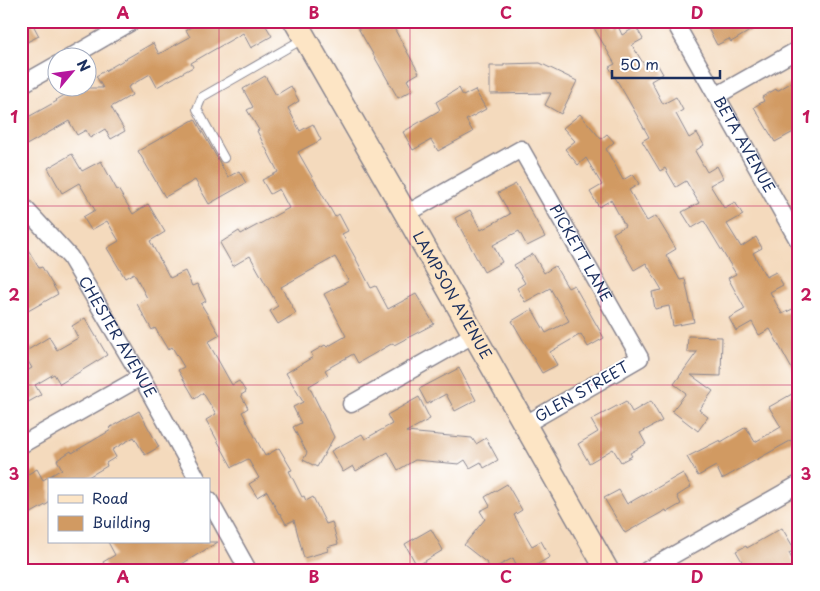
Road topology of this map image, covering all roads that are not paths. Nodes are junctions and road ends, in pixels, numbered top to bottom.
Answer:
1 (133, 21) edge
2 (674, 21) edge
3 (300, 30) edge
4 (86, 48) edge
5 (799, 49) edge
6 (48, 70) edge
7 (21, 85) edge
8 (716, 96) junction
9 (224, 158) dead end
10 (21, 204) edge
11 (406, 214) junction
12 (799, 242) edge
13 (473, 335) junction
14 (640, 358) joint
15 (141, 377) junction
16 (351, 404) dead end
17 (524, 425) junction
18 (21, 445) edge
19 (197, 478) edge
20 (797, 488) edge
21 (210, 502) edge
22 (245, 569) edge
23 (607, 570) edge
24 (647, 570) edge

1 - 4 street
2 - 8 street, BETA AVENUE
3 - 9 lane
3 - 11 street, LAMPSON AVENUE
5 - 8 street
6 - 7 street
8 - 12 street, BETA AVENUE
10 - 15 street, CHESTER AVENUE
11 - 13 street, LAMPSON AVENUE
11 - 14 street, PICKETT LANE
13 - 16 street
13 - 17 street, LAMPSON AVENUE
14 - 17 street, GLEN STREET
15 - 18 street
15 - 19 street, CHESTER AVENUE
17 - 23 street, LAMPSON AVENUE
20 - 24 street
21 - 22 street

